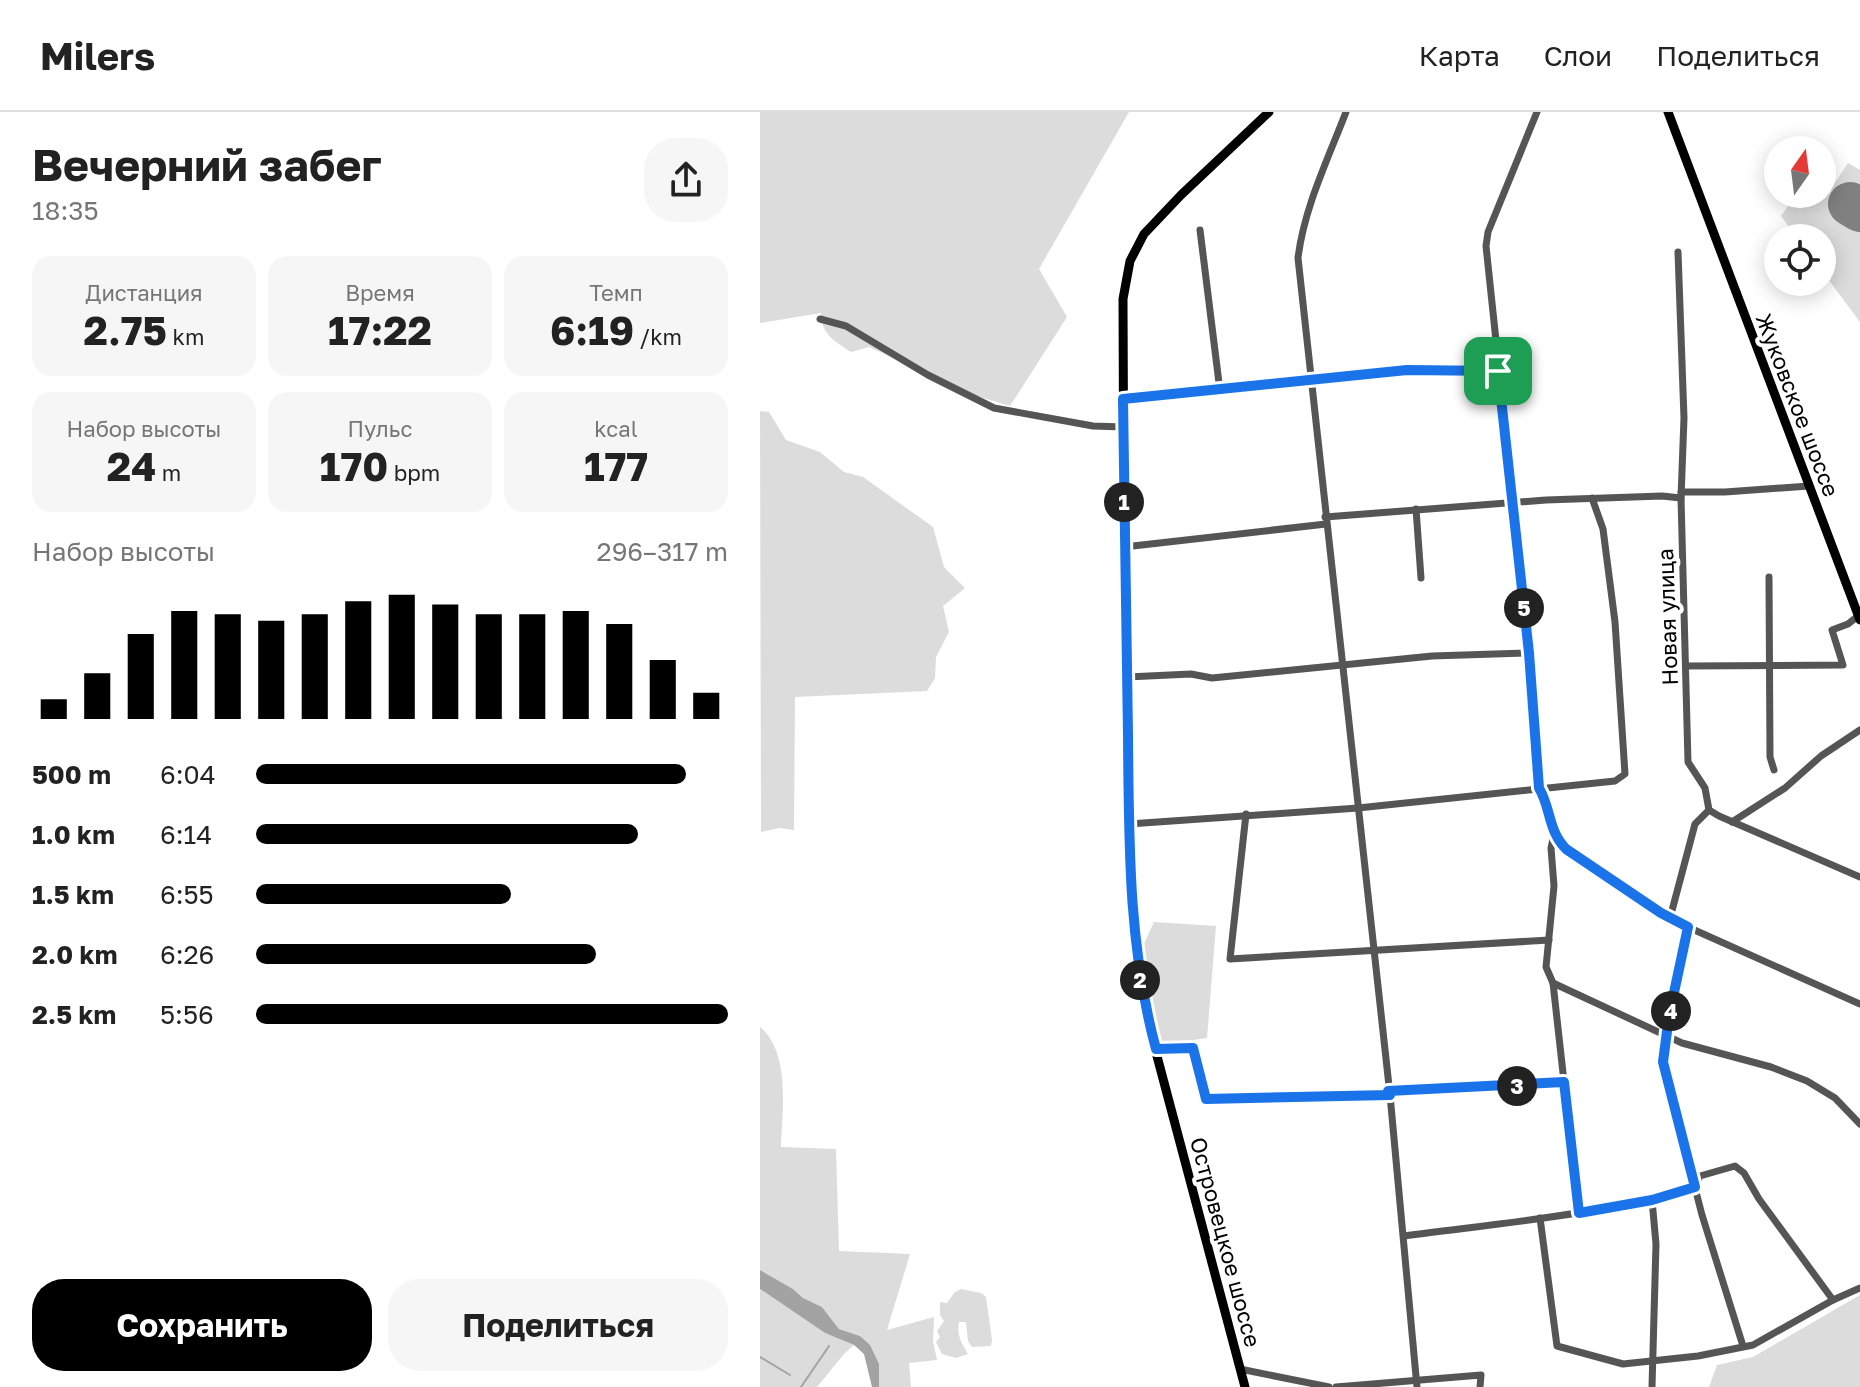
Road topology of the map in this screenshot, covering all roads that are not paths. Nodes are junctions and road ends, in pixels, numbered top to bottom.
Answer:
1 (1269, 112) edge
2 (1346, 112) edge
3 (1537, 112) edge
4 (1668, 112) edge
5 (1200, 230) dead end
6 (1678, 252) dead end
7 (820, 319) dead end
8 (1498, 371) junction
9 (1313, 381) junction
10 (1220, 391) junction
11 (1123, 399) junction
12 (1124, 427) junction
13 (1809, 486) junction
14 (1681, 495) junction
15 (1592, 498) junction
16 (1513, 503) junction
17 (1416, 509) junction
18 (1326, 520) junction
19 (1124, 547) junction
20 (1769, 577) dead end
21 (1421, 578) dead end
22 (1859, 618) edge
23 (1529, 653) junction
24 (1341, 664) junction
25 (1687, 666) junction
26 (1768, 666) junction
27 (1127, 677) junction
28 (1860, 730) edge
29 (1774, 770) dead end
30 (1539, 788) junction
31 (1358, 808) junction
32 (1709, 810) junction
33 (1246, 814) junction
34 (1732, 822) junction
35 (1129, 824) junction
36 (1554, 834) junction
37 (1860, 877) edge
38 (1670, 918) junction
39 (1688, 927) junction
40 (1549, 940) junction
41 (1374, 950) junction
42 (1553, 983) junction
43 (1860, 1004) edge
44 (1668, 1037) junction
45 (1156, 1049) junction
46 (1564, 1082) junction
47 (1389, 1093) junction
48 (1860, 1124) edge
49 (1695, 1187) junction
50 (1652, 1200) junction
51 (1579, 1213) junction
52 (1540, 1218) junction
53 (1404, 1236) junction
54 (1860, 1288) edge
55 (1833, 1300) junction
56 (1743, 1346) junction
57 (1651, 1361) junction
58 (1240, 1369) junction
59 (1417, 1385) edge
60 (1245, 1387) edge
61 (1329, 1387) edge
62 (1336, 1387) edge
63 (1480, 1387) edge
64 (1652, 1387) edge

1 - 11 main road, Островецкое шоссе
2 - 9 street
3 - 8 street
4 - 13 main road, Жуковское шоссе
5 - 10 street
6 - 14 street, Новая улица
7 - 12 street
8 - 9 street
8 - 16 street
9 - 10 street
9 - 18 street
10 - 11 street
11 - 12 main road, Островецкое шоссе
12 - 19 main road, Островецкое шоссе
13 - 14 street
13 - 22 main road, Жуковское шоссе
14 - 15 street
14 - 25 street, Новая улица
15 - 16 street
15 - 30 street
16 - 17 street
16 - 23 street
17 - 18 street
17 - 21 street
18 - 19 street
18 - 24 street
19 - 27 main road, Островецкое шоссе
20 - 26 street
22 - 26 street
23 - 24 street
23 - 30 street
24 - 27 street
24 - 31 street
25 - 26 street
25 - 32 street, Новая улица
26 - 29 street
27 - 35 main road, Островецкое шоссе
28 - 34 street
30 - 31 street
30 - 36 street
31 - 33 street
31 - 41 street
32 - 34 street
32 - 38 street
33 - 35 street
33 - 41 street
34 - 37 street
35 - 45 main road, Островецкое шоссе
36 - 38 street
36 - 40 street
38 - 39 street
39 - 43 street
39 - 44 street
40 - 41 street
40 - 42 street
41 - 47 street
42 - 44 street
42 - 46 street
44 - 48 street
44 - 49 street
45 - 47 street
45 - 58 main road, Островецкое шоссе
46 - 47 street
46 - 51 street
47 - 53 street
49 - 50 street
49 - 55 street
49 - 56 street
50 - 51 street
50 - 57 street
51 - 52 street
52 - 53 street
52 - 57 street
53 - 59 street
54 - 55 street
55 - 56 street
56 - 57 street
57 - 64 street
58 - 60 main road, Островецкое шоссе
58 - 61 street
59 - 62 street
59 - 63 street

